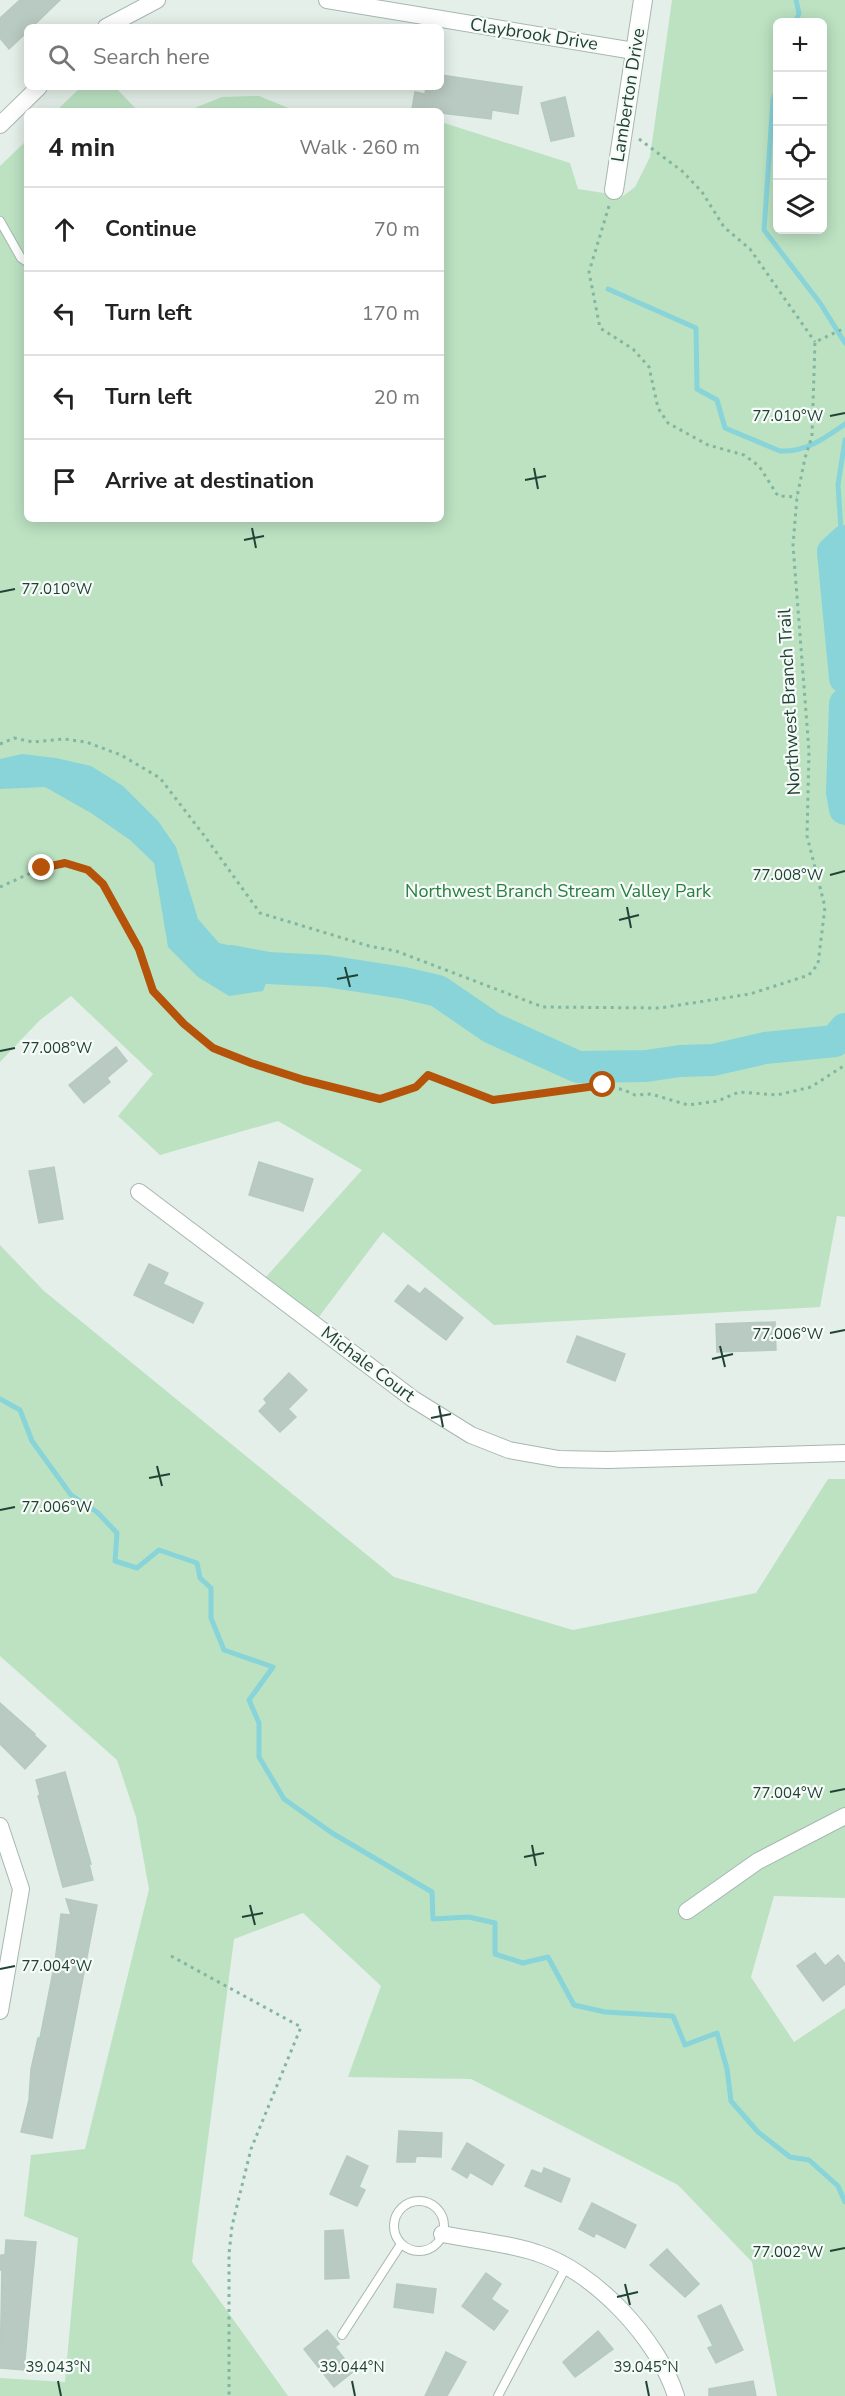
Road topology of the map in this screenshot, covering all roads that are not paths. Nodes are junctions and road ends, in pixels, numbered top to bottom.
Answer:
1 (157, 0) edge
2 (327, 0) edge
3 (643, 0) edge
4 (112, 24) edge
5 (634, 51) junction
6 (36, 90) edge
7 (0, 125) edge
8 (614, 190) road end
9 (0, 221) edge
10 (24, 260) edge
11 (139, 1192) dead end
12 (845, 1453) edge
13 (845, 1816) edge
14 (0, 1826) edge
15 (687, 1911) dead end
16 (0, 2011) edge
17 (442, 2234) junction
18 (401, 2244) junction
19 (567, 2267) junction
20 (342, 2335) dead end
21 (498, 2396) edge
22 (676, 2396) edge

1 - 4 street
2 - 5 street, Claybrook Drive
3 - 5 street, Lamberton Drive
5 - 8 street, Lamberton Drive
6 - 7 street
9 - 10 lane
11 - 12 street, Michale Court
13 - 15 street
14 - 16 street
17 - 18 lane
17 - 18 lane
17 - 19 street
18 - 20 lane
19 - 21 lane
19 - 22 street

